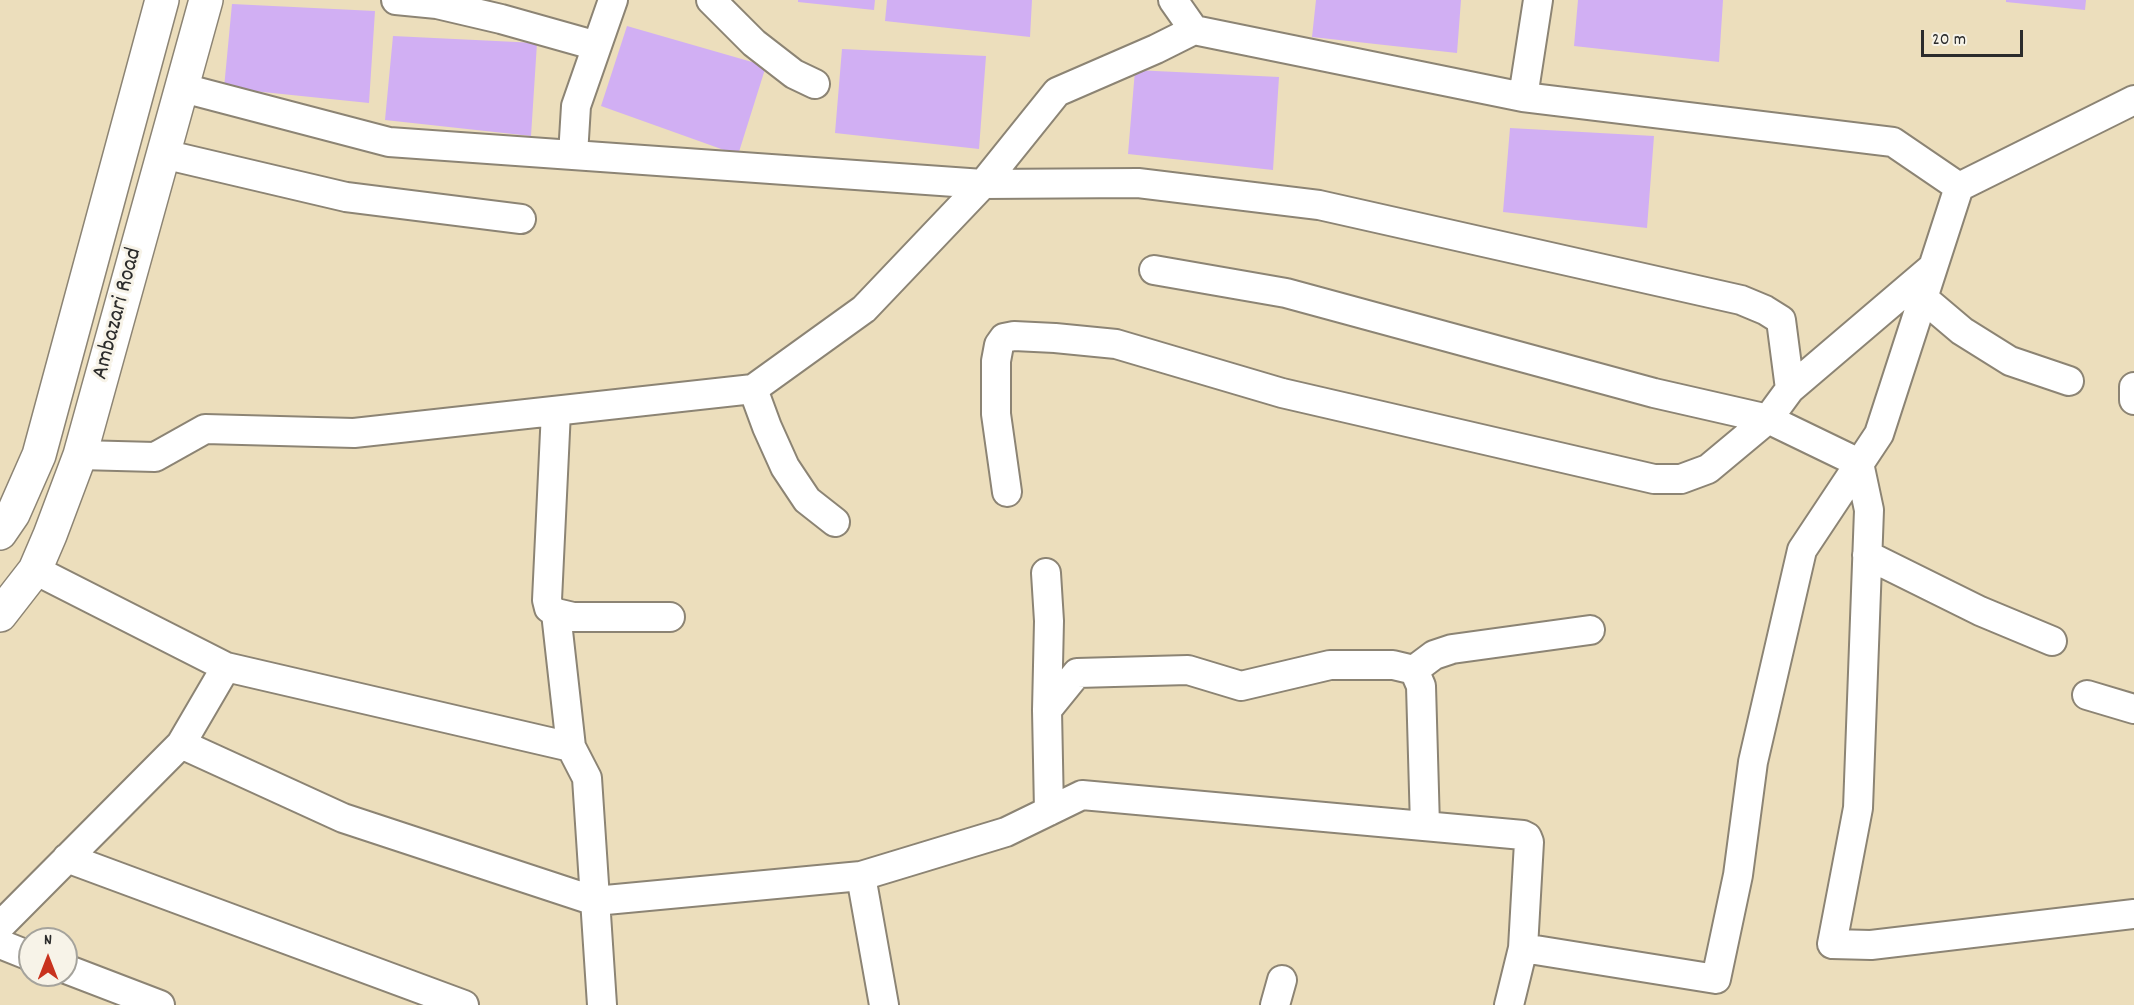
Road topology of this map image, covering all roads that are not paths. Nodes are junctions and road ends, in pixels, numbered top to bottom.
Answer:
1 (162, 0) edge
2 (206, 0) edge
3 (396, 0) edge
4 (614, 0) edge
5 (711, 0) edge
6 (1173, 0) edge
7 (1538, 0) edge
8 (1194, 30) junction
9 (597, 46) junction
10 (815, 84) dead end
11 (183, 88) junction
12 (1523, 97) junction
13 (2134, 100) edge
14 (163, 154) junction
15 (573, 155) junction
16 (983, 184) junction
17 (1959, 187) junction
18 (521, 219) dead end
19 (1932, 268) junction
20 (1154, 270) dead end
21 (1923, 298) junction
22 (2069, 381) dead end
23 (2134, 387) edge
24 (753, 389) junction
25 (1790, 389) junction
26 (2134, 400) edge
27 (556, 411) junction
28 (1768, 419) junction
29 (80, 456) junction
30 (1859, 463) junction
31 (1007, 492) dead end
32 (835, 522) dead end
33 (0, 533) edge
34 (1868, 555) junction
35 (35, 570) junction
36 (1046, 573) dead end
37 (556, 613) junction
38 (0, 615) edge
39 (670, 616) dead end
40 (1590, 630) dead end
41 (2052, 641) dead end
42 (226, 668) junction
43 (1414, 670) junction
44 (2087, 694) dead end
45 (2134, 709) edge
46 (1047, 710) junction
47 (181, 744) junction
48 (570, 747) junction
49 (1049, 811) junction
50 (1425, 826) junction
51 (67, 858) junction
52 (861, 876) junction
53 (595, 901) junction
54 (2134, 914) edge
55 (0, 926) edge
56 (0, 944) edge
57 (1523, 948) junction
58 (18, 951) edge
59 (78, 974) edge
60 (160, 1005) edge
61 (464, 1005) edge
62 (602, 1005) edge
63 (884, 1005) edge
64 (1509, 1005) edge

1 - 33 main road
2 - 11 main road, Ambazari Road
3 - 9 street
4 - 9 street
5 - 10 street
6 - 8 street
7 - 12 street
8 - 12 street
8 - 16 street
9 - 15 street
11 - 14 main road, Ambazari Road
11 - 15 street
12 - 17 street
13 - 17 street
14 - 18 street
14 - 29 main road, Ambazari Road
15 - 16 street
16 - 24 street
16 - 25 street
17 - 19 street
19 - 21 street
19 - 25 street
20 - 28 street
21 - 22 street
21 - 30 street
23 - 26 street
24 - 27 street
24 - 32 street
25 - 28 street
27 - 29 street
27 - 37 street
28 - 30 street
28 - 31 street
29 - 35 main road, Ambazari Road
30 - 34 street
30 - 57 street
34 - 41 street
34 - 54 street
35 - 38 main road, Ambazari Road
35 - 42 street
36 - 46 street
37 - 39 street
37 - 48 street
40 - 43 street
42 - 47 street
42 - 48 street
43 - 46 street
43 - 50 street
44 - 45 street
46 - 49 street
47 - 51 street
47 - 53 street
48 - 53 street
49 - 50 street
49 - 52 street
50 - 57 street
51 - 55 street
51 - 61 street
52 - 53 street
52 - 63 street
53 - 62 street
56 - 58 street
57 - 64 street
59 - 60 street

